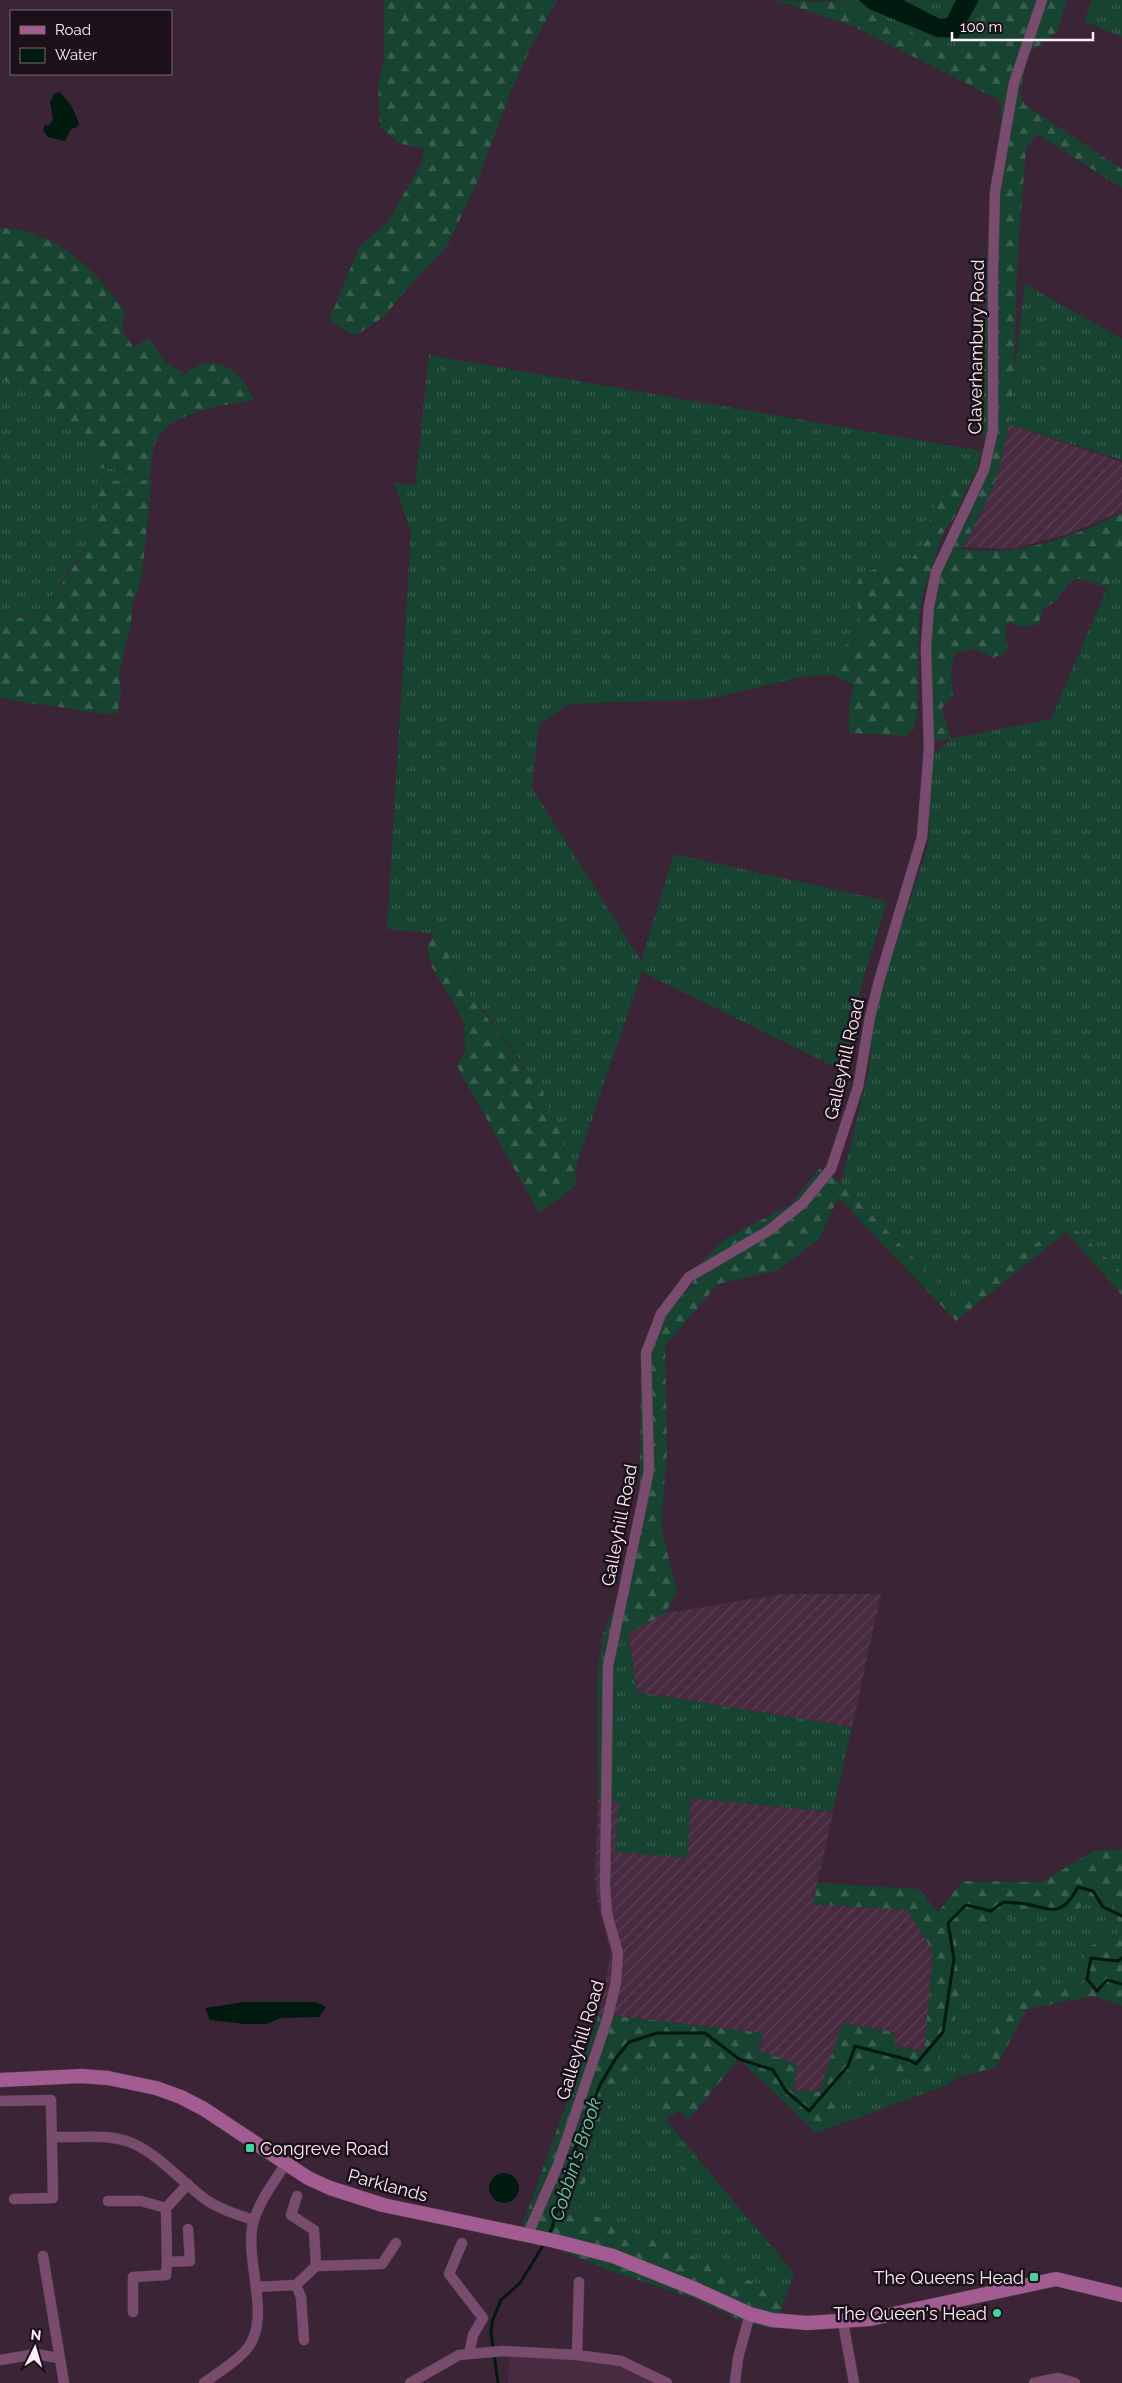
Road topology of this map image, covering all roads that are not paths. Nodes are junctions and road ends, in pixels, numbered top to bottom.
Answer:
1 (1042, 0) edge
2 (929, 748) joint
3 (0, 2080) edge
4 (0, 2101) edge
5 (52, 2137) junction
6 (286, 2163) junction
7 (188, 2184) junction
8 (297, 2196) dead end
9 (14, 2199) dead end
10 (108, 2201) dead end
11 (166, 2208) junction
12 (254, 2220) junction
13 (188, 2229) dead end
14 (540, 2238) junction
15 (396, 2243) dead end
16 (462, 2243) dead end
17 (43, 2256) dead end
18 (166, 2262) junction
19 (316, 2266) junction
20 (579, 2282) dead end
21 (296, 2285) junction
22 (256, 2287) junction
23 (1122, 2295) edge
24 (134, 2312) dead end
25 (750, 2314) junction
26 (843, 2322) junction
27 (304, 2340) dead end
28 (469, 2354) junction
29 (577, 2355) junction
30 (58, 2358) junction
31 (0, 2360) edge
32 (64, 2383) edge
33 (204, 2383) edge
34 (410, 2383) edge
35 (667, 2383) edge
36 (735, 2383) edge
37 (854, 2383) edge
38 (1034, 2383) edge
39 (1076, 2383) edge

1 - 2 street, Claverhambury Road
2 - 14 street, Galleyhill Road
3 - 6 street, Parklands
4 - 5 street
5 - 7 street
5 - 9 street
6 - 12 street
6 - 14 street, Parklands
7 - 11 street
7 - 12 street
8 - 19 street
10 - 11 street
11 - 18 street
12 - 22 street
13 - 18 street
14 - 25 street, Parklands
15 - 19 street
16 - 28 street
17 - 30 street
18 - 24 street
19 - 21 street
20 - 29 street
21 - 22 street
21 - 27 street
22 - 33 street
23 - 26 street, Parklands
25 - 26 street, Parklands
25 - 36 street
26 - 37 street
28 - 29 street
28 - 34 street
29 - 35 street
30 - 31 street
30 - 32 street
38 - 39 street

